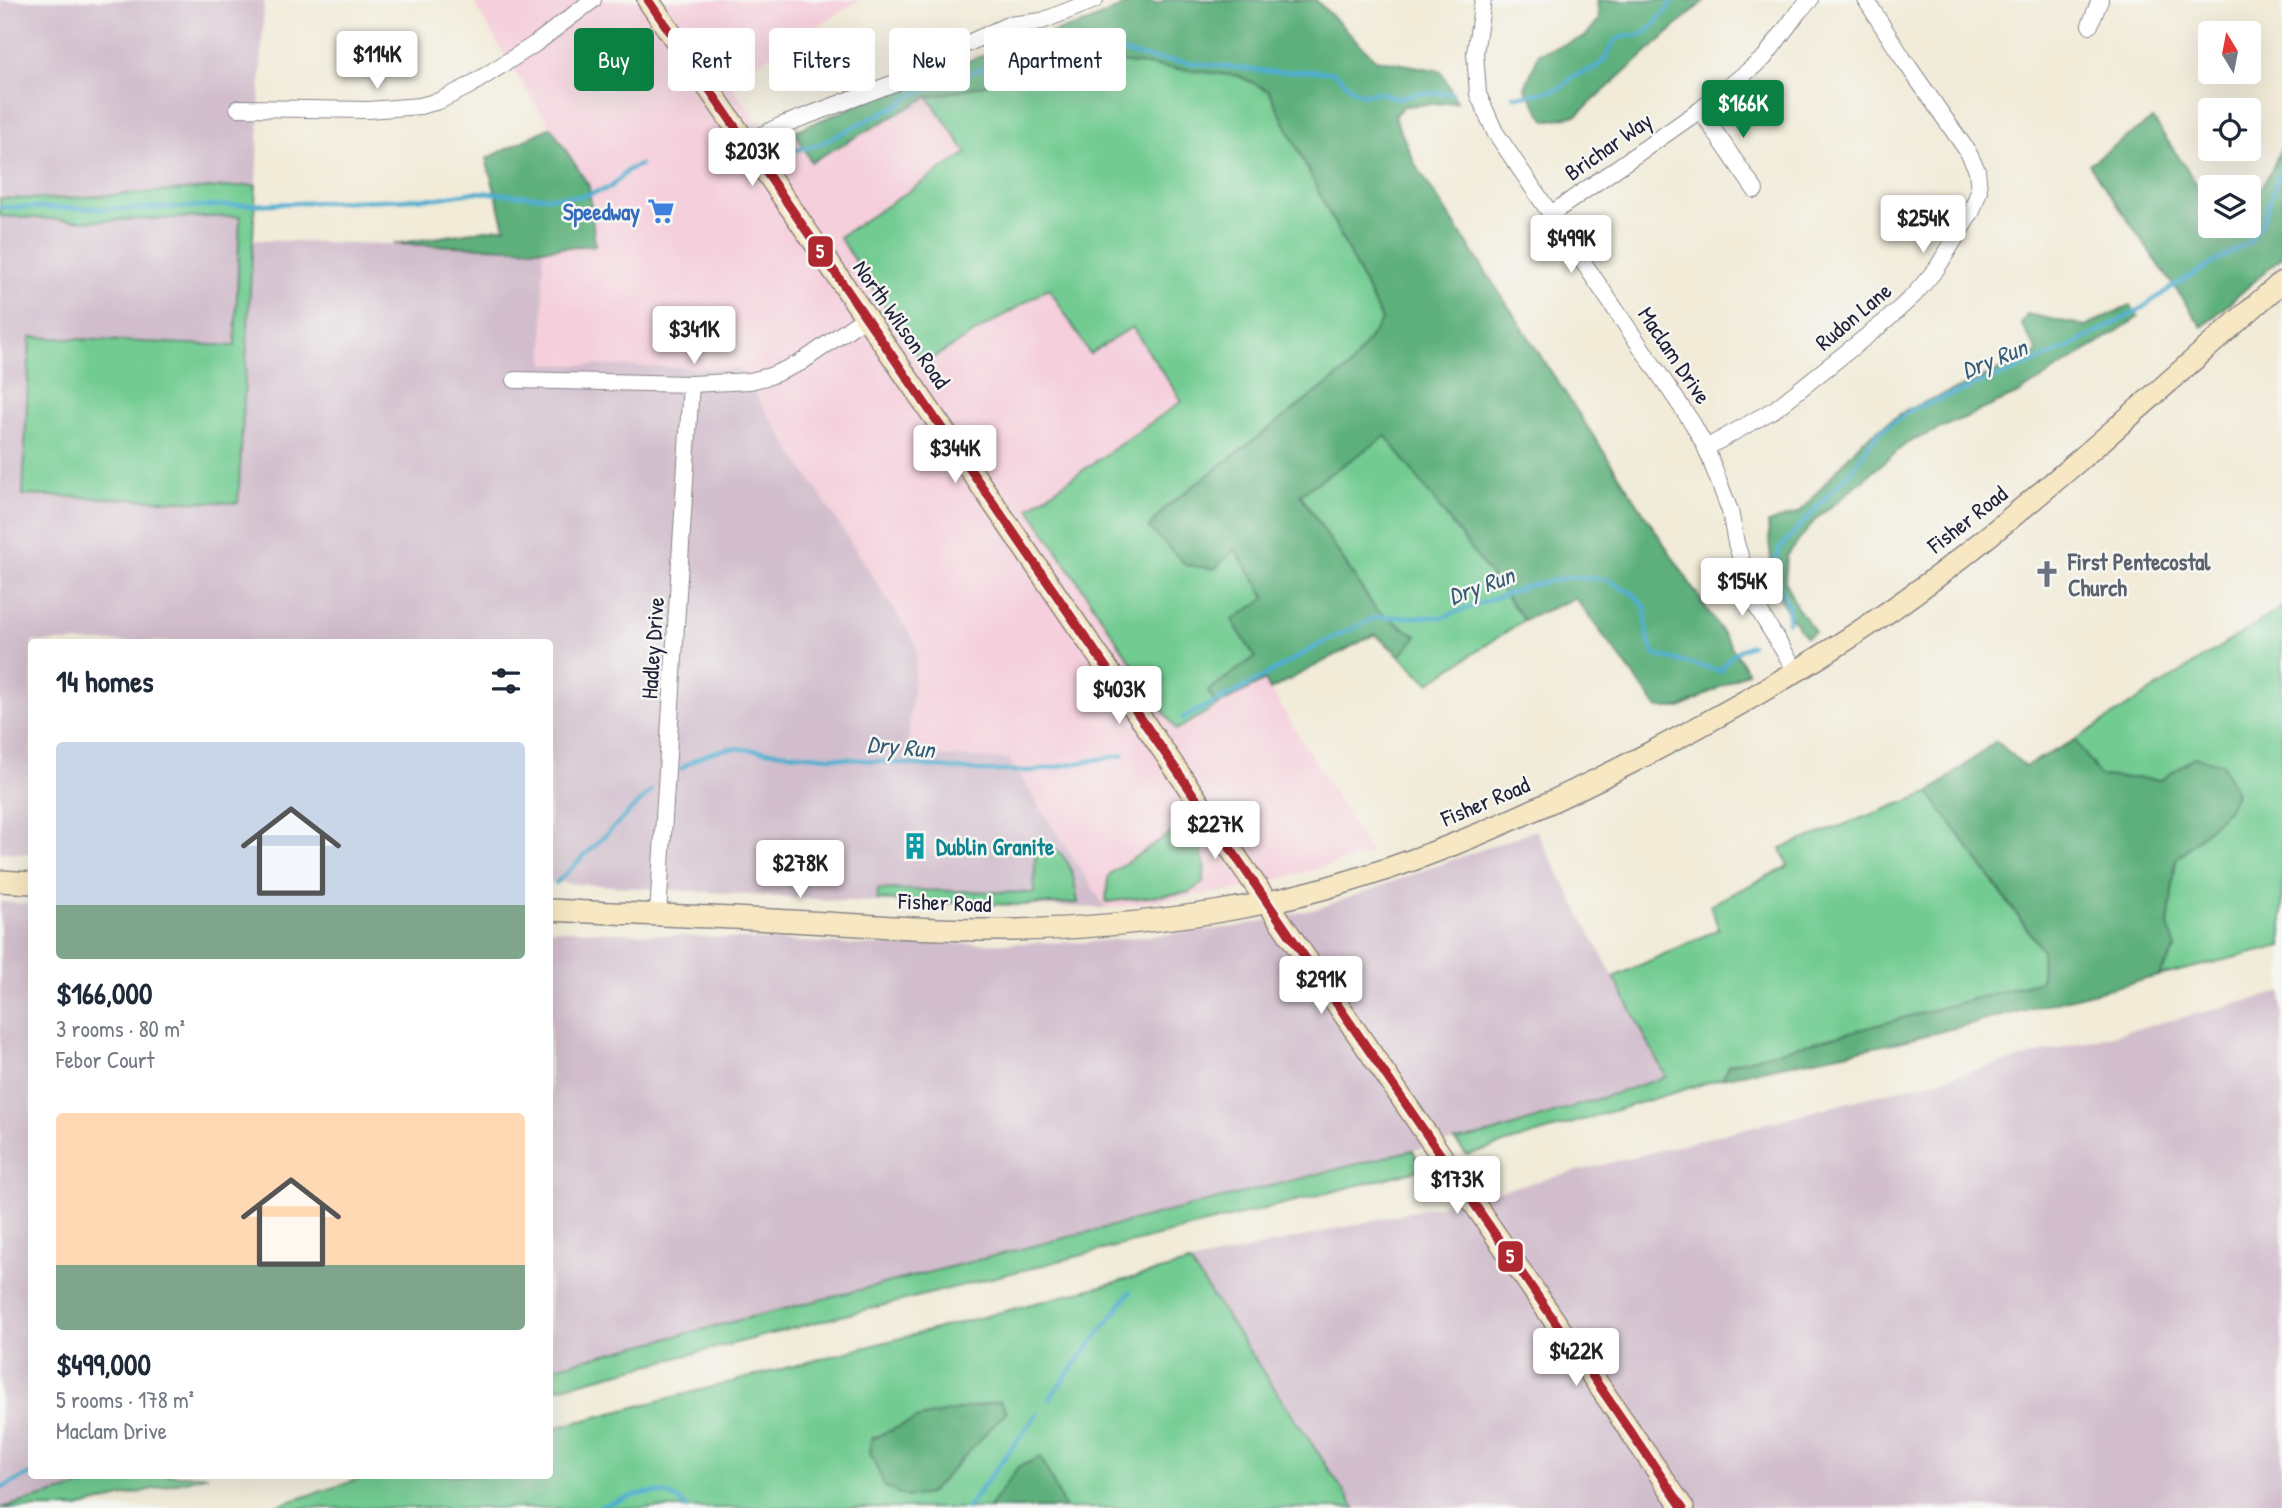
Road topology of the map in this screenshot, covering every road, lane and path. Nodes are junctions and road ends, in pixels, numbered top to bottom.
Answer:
1 (593, 0) edge
2 (648, 0) edge
3 (1096, 0) edge
4 (1483, 0) edge
5 (1810, 0) edge
6 (1867, 0) edge
7 (2100, 0) edge
8 (2090, 25) dead end
9 (238, 108) dead end
10 (1700, 110) junction
11 (747, 142) junction
12 (1755, 190) dead end
13 (1551, 214) junction
14 (2282, 282) edge
15 (866, 317) junction
16 (515, 380) dead end
17 (691, 384) junction
18 (1706, 448) junction
19 (1796, 671) junction
20 (0, 881) edge
21 (28, 883) edge
22 (1269, 901) junction
23 (553, 910) edge
24 (658, 915) junction
25 (1683, 1508) edge

1 - 9 street
2 - 11 main road, North Wilson Road
3 - 11 street
4 - 13 street, Maclam Drive
5 - 10 street, Brichar Way
6 - 18 street, Rudon Lane
7 - 8 street
10 - 12 street
10 - 13 street, Brichar Way
11 - 15 main road, North Wilson Road
13 - 18 street, Maclam Drive
14 - 19 main road, Fisher Road
15 - 17 street
15 - 22 main road, North Wilson Road
16 - 17 street
17 - 24 street, Hadley Drive
18 - 19 street, Maclam Drive
19 - 22 main road, Fisher Road
20 - 21 main road
22 - 24 main road, Fisher Road
22 - 25 main road, North Wilson Road
23 - 24 main road, Fisher Road

